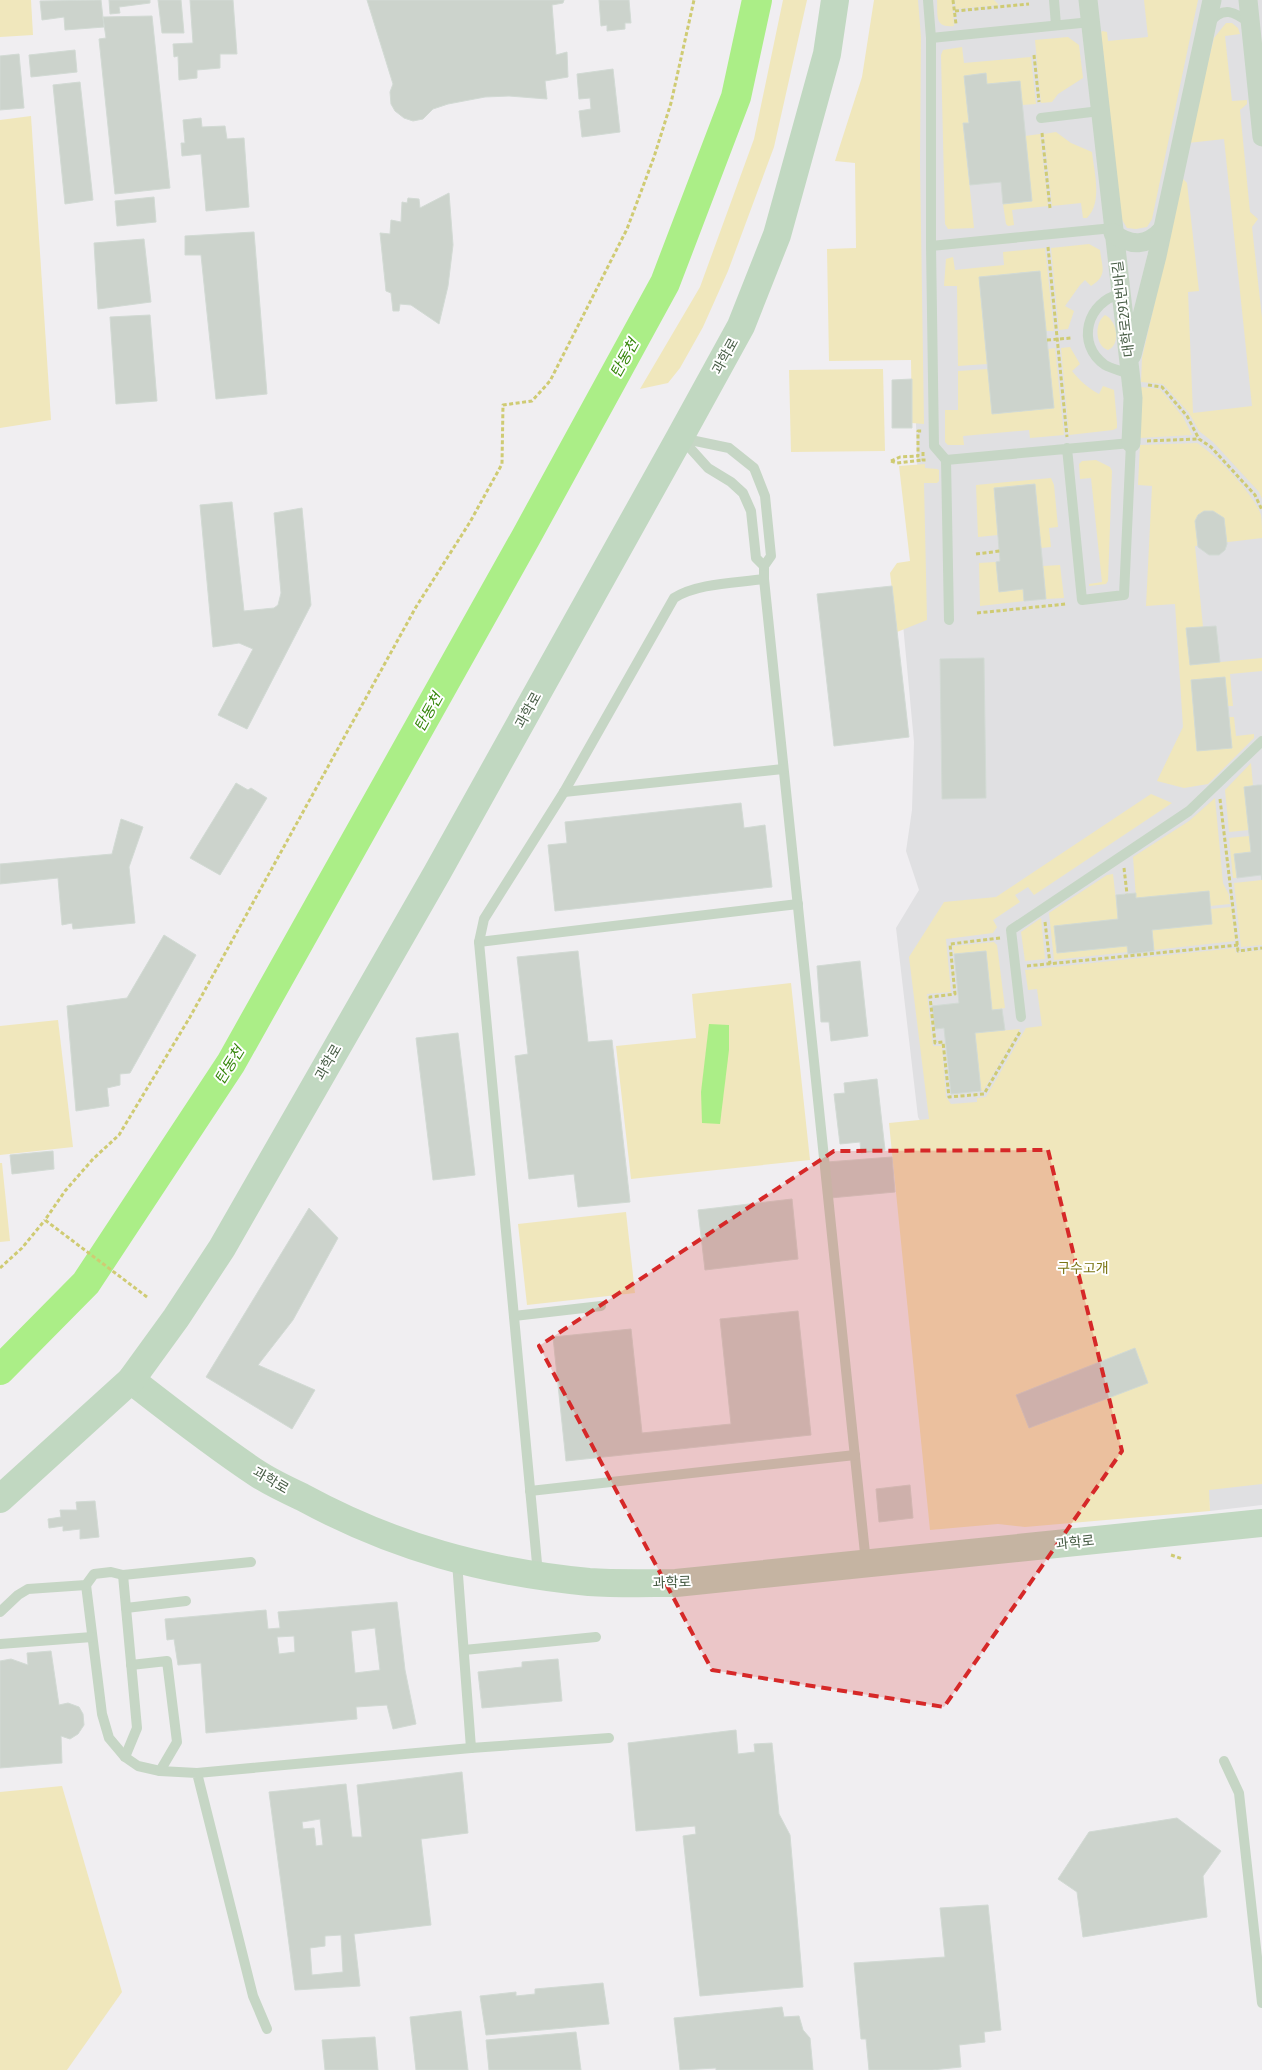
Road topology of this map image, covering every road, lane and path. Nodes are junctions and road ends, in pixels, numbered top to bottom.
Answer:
1 (694, 0) edge
2 (835, 0) edge
3 (928, 0) edge
4 (954, 0) edge
5 (1054, 0) edge
6 (1088, 0) edge
7 (1212, 0) edge
8 (1248, 0) edge
9 (1029, 3) edge
10 (954, 11) junction
11 (1091, 22) junction
12 (1250, 24) junction
13 (956, 26) dead end
14 (1056, 26) junction
15 (1206, 27) junction
16 (931, 38) junction
17 (1034, 55) dead end
18 (1039, 102) dead end
19 (1100, 110) junction
20 (1040, 118) dead end
21 (1042, 132) dead end
22 (1262, 137) edge
23 (1050, 208) dead end
24 (1162, 230) junction
25 (1113, 231) junction
26 (931, 246) junction
27 (1048, 246) dead end
28 (1121, 294) junction
29 (1071, 338) dead end
30 (1057, 339) junction
31 (1047, 340) dead end
32 (1134, 375) junction
33 (680, 437) junction
34 (1199, 439) junction
35 (1136, 442) junction
36 (1067, 443) junction
37 (918, 456) dead end
38 (923, 460) dead end
39 (946, 460) junction
40 (1262, 510) edge
41 (1000, 551) dead end
42 (976, 554) dead end
43 (764, 566) junction
44 (764, 579) junction
45 (1066, 604) dead end
46 (977, 613) dead end
47 (949, 620) dead end
48 (1262, 741) edge
49 (783, 769) junction
50 (1218, 783) junction
51 (564, 792) junction
52 (1123, 855) junction
53 (1126, 894) dead end
54 (798, 904) junction
55 (1044, 907) junction
56 (1012, 937) junction
57 (479, 942) junction
58 (1238, 945) junction
59 (1262, 948) edge
60 (1050, 964) junction
61 (1015, 968) junction
62 (1021, 1017) joint
63 (45, 1220) junction
64 (0, 1268) edge
65 (147, 1297) dead end
66 (601, 1306) dead end
67 (514, 1316) junction
68 (131, 1380) junction
69 (854, 1455) junction
70 (530, 1491) junction
71 (0, 1499) edge
72 (1262, 1524) edge
73 (1170, 1555) dead end
74 (1184, 1559) dead end
75 (457, 1560) junction
76 (251, 1562) dead end
77 (866, 1563) junction
78 (123, 1575) junction
79 (538, 1575) junction
80 (86, 1585) junction
81 (186, 1601) dead end
82 (126, 1608) junction
83 (0, 1612) edge
84 (92, 1637) junction
85 (596, 1637) dead end
86 (0, 1644) edge
87 (464, 1650) junction
88 (131, 1665) junction
89 (609, 1738) dead end
90 (471, 1748) junction
91 (125, 1757) junction
92 (1224, 1761) dead end
93 (160, 1771) junction
94 (197, 1773) junction
95 (1262, 2003) edge
96 (267, 2029) dead end

1 - 63 path
2 - 33 main road, 과학로
3 - 16 lane
4 - 10 path
5 - 14 lane
6 - 11 street, 대학로291번바길
7 - 15 street, 대학로291번바길
8 - 12 street
9 - 10 path
10 - 13 path
11 - 14 lane
11 - 19 street, 대학로291번바길
12 - 15 lane
12 - 22 street
14 - 16 lane
15 - 24 street, 대학로291번바길
16 - 26 lane
17 - 18 path
19 - 20 lane
19 - 25 street, 대학로291번바길
21 - 23 path
24 - 25 street
24 - 32 street, 대학로291번바길
25 - 26 lane
25 - 28 street, 대학로291번바길
26 - 39 lane
27 - 30 path
28 - 32 street, 대학로291번바길
28 - 32 lane
29 - 30 path
30 - 31 path
30 - 36 path
32 - 34 path
32 - 35 street
33 - 43 lane
33 - 43 lane
33 - 68 main road, 과학로
34 - 35 path
34 - 40 path
35 - 36 lane
35 - 36 lane
36 - 39 lane
37 - 38 path
39 - 47 lane
41 - 42 path
43 - 44 lane
44 - 49 lane
44 - 51 lane
45 - 46 path
48 - 50 lane
49 - 51 lane
49 - 54 lane
50 - 52 lane
50 - 58 path
51 - 57 lane
52 - 53 path
52 - 55 lane
54 - 57 lane
54 - 69 lane
55 - 56 lane
55 - 60 path
56 - 61 lane
56 - 62 path
57 - 67 lane
58 - 59 path
58 - 60 path
60 - 61 path
61 - 62 lane
63 - 64 path
63 - 65 path
66 - 67 lane
67 - 70 lane
68 - 71 main road, 과학로
68 - 75 main road, 과학로
69 - 70 lane
69 - 77 lane
70 - 79 lane
72 - 77 main road, 과학로
73 - 74 path
75 - 79 main road, 과학로
75 - 87 lane
76 - 78 lane
77 - 79 main road, 과학로
78 - 80 lane
78 - 82 lane
80 - 83 lane
80 - 84 lane
81 - 82 lane
82 - 88 lane
84 - 86 lane
84 - 91 lane
85 - 87 lane
87 - 90 lane
88 - 91 lane
88 - 93 lane
89 - 90 lane
90 - 94 lane
91 - 93 lane
92 - 95 lane
93 - 94 lane
94 - 96 lane

